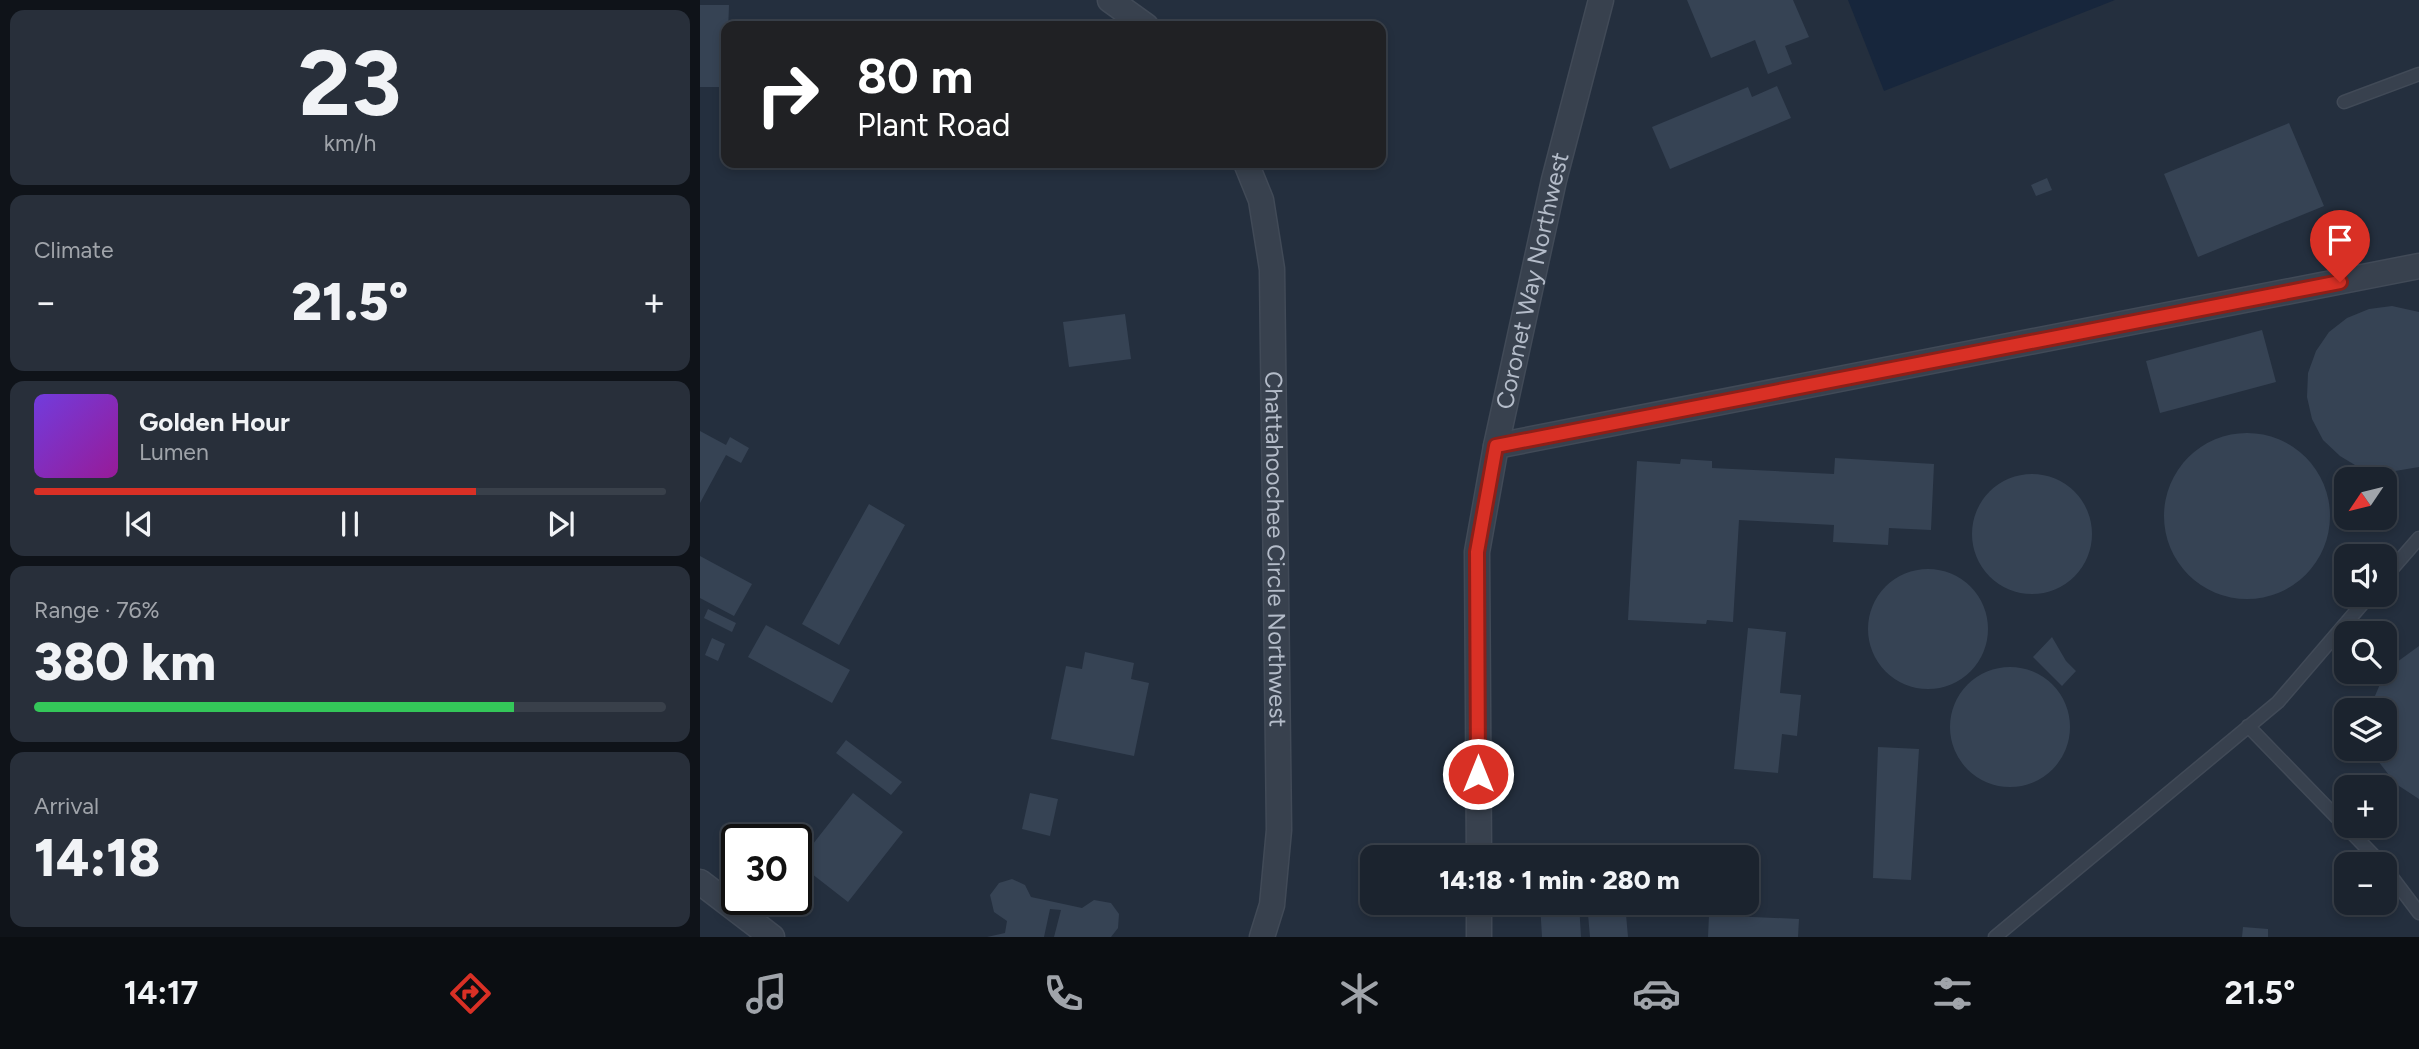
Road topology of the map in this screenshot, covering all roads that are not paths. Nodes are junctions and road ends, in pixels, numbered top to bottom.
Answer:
1 (1110, 0) edge
2 (1601, 0) edge
3 (1139, 21) edge
4 (2419, 74) edge
5 (2344, 102) dead end
6 (1248, 168) edge
7 (2419, 267) edge
8 (1496, 446) junction
9 (2419, 538) edge
10 (2397, 563) edge
11 (2360, 607) edge
12 (2248, 726) junction
13 (1479, 845) edge
14 (2370, 852) edge
15 (700, 882) edge
16 (2397, 883) edge
17 (2419, 913) edge
18 (1479, 915) edge
19 (772, 937) edge
20 (1262, 937) edge
21 (1479, 937) edge
22 (1995, 937) edge

1 - 3 street
2 - 8 street, Coronet Way Northwest
4 - 5 lane
6 - 20 street, Chattahoochee Circle Northwest
7 - 8 street
8 - 13 street, Coronet Way Northwest
9 - 10 lane
11 - 12 lane
12 - 14 lane
12 - 22 lane
15 - 19 street
16 - 17 lane
18 - 21 street

